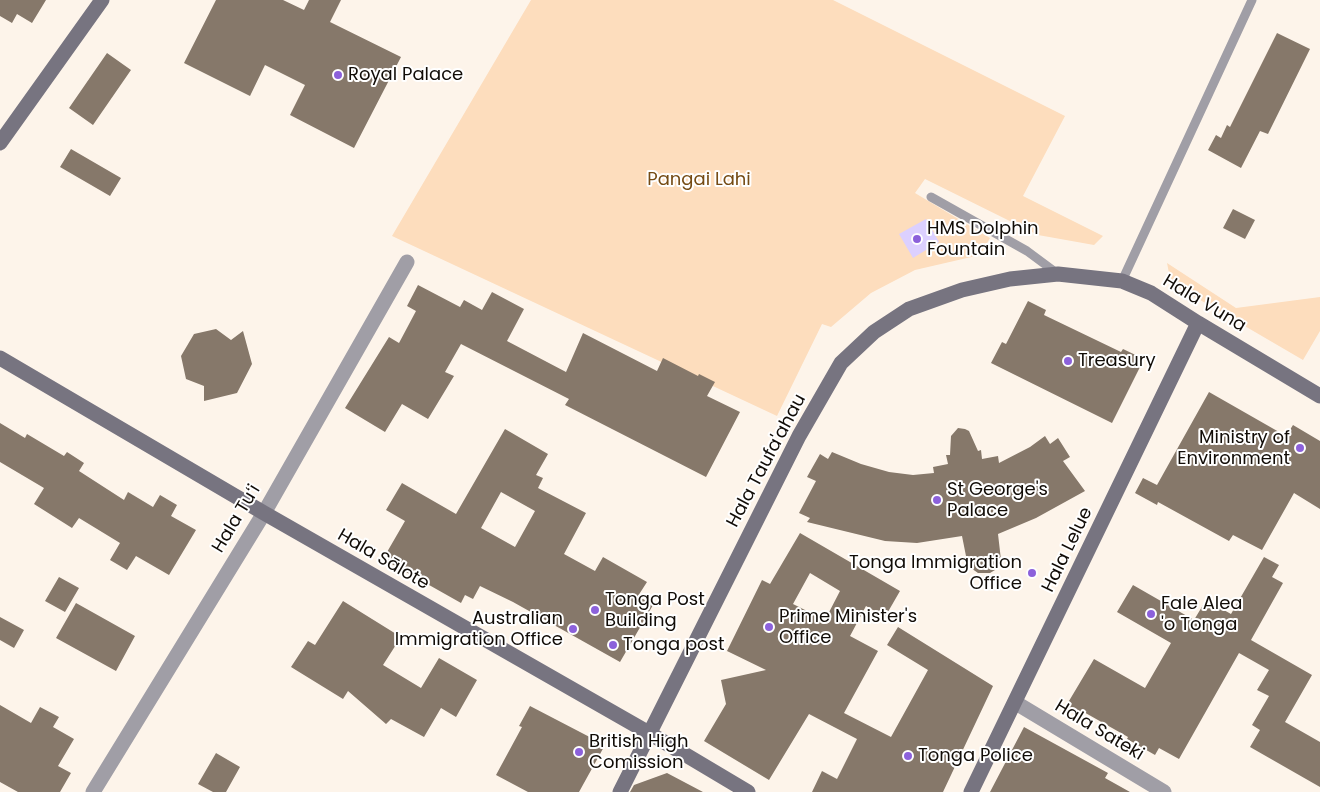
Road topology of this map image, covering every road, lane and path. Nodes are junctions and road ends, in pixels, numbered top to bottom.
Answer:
1 (102, 0) edge
2 (1252, 0) edge
3 (0, 143) edge
4 (931, 197) dead end
5 (407, 262) dead end
6 (1058, 274) junction
7 (1122, 281) junction
8 (1198, 323) junction
9 (0, 358) edge
10 (1320, 396) edge
11 (264, 513) junction
12 (1016, 703) junction
13 (649, 733) junction
14 (92, 792) edge
15 (620, 792) edge
16 (748, 792) edge
17 (971, 792) edge
18 (1164, 792) edge

1 - 3 main road
2 - 7 lane
4 - 6 lane
5 - 11 street, Hala Tuʻi
6 - 7 main road, Hala Vuna
6 - 13 main road, Hala Taufa'ahau
7 - 8 main road, Hala Vuna
8 - 10 main road, Hala Vuna
8 - 12 main road, Hala Lelue
9 - 11 main road, Hala Sālote
11 - 13 main road, Hala Sālote
11 - 14 street, Hala Tuʻi
12 - 17 main road, Hala Lelue
12 - 18 street, Hala Sateki
13 - 15 main road, Hala Taufa'ahau
13 - 16 main road, Hala Sālote

